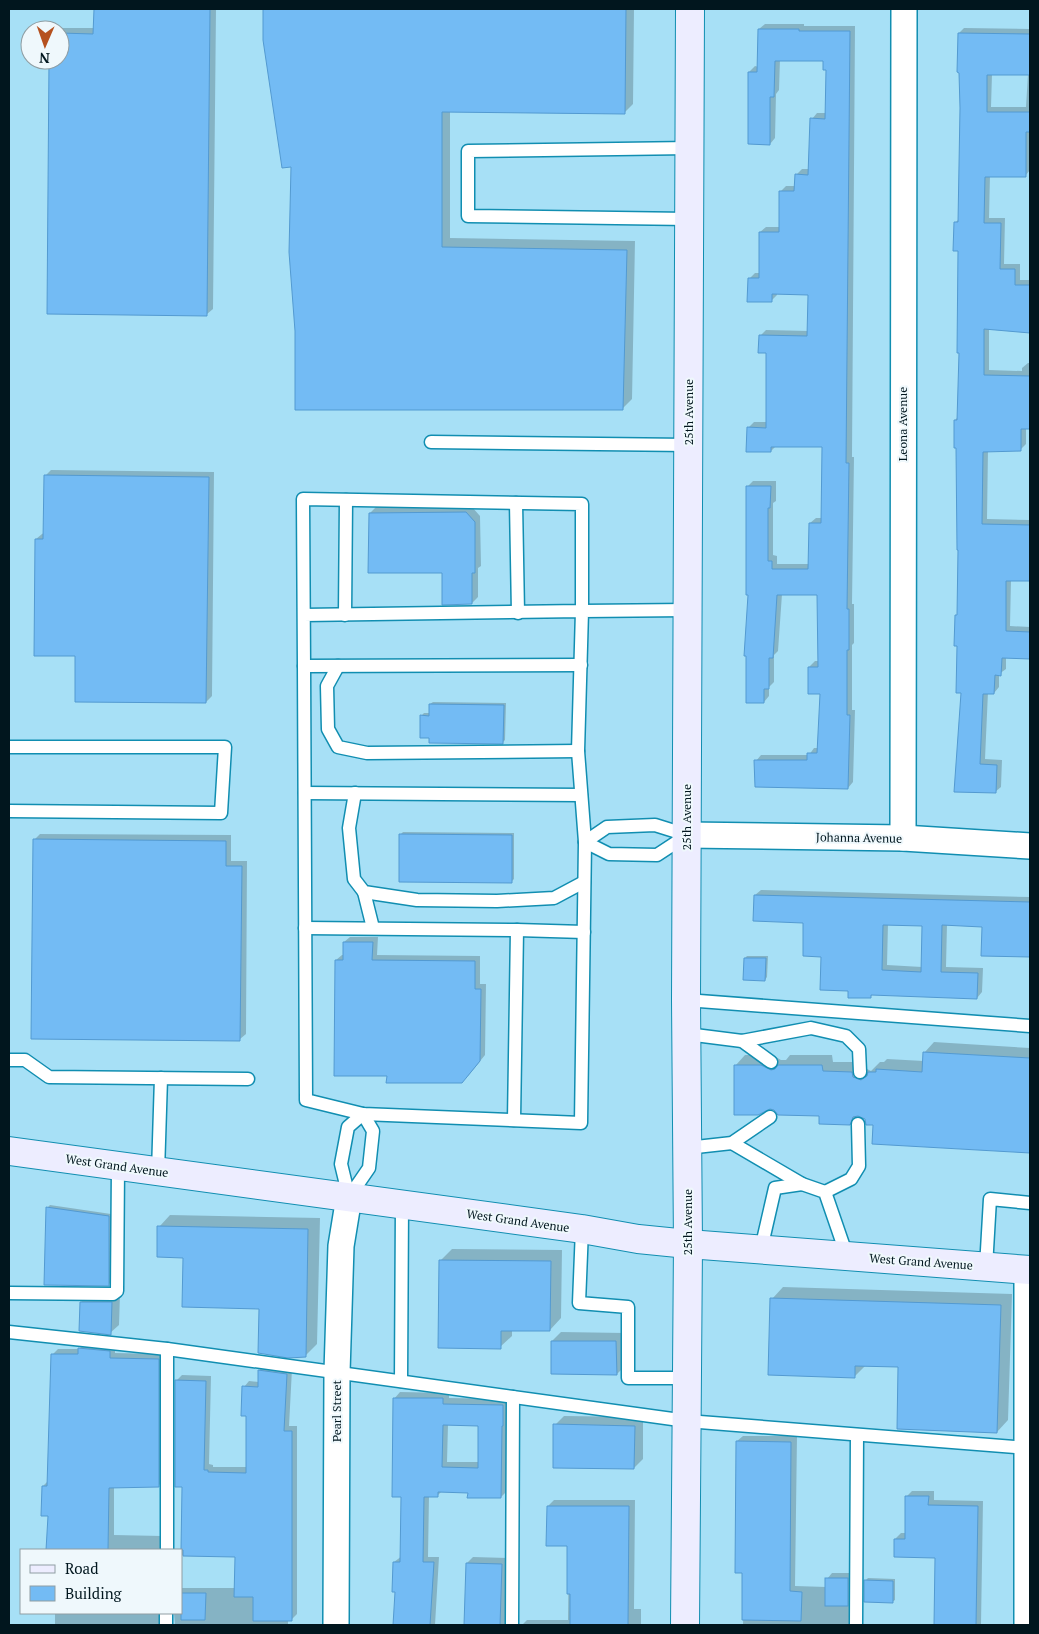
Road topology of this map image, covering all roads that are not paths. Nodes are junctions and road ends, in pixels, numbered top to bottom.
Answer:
1 (690, 9) edge
2 (904, 9) edge
3 (690, 148) junction
4 (689, 219) junction
5 (430, 442) dead end
6 (689, 445) junction
7 (346, 500) junction
8 (516, 503) junction
9 (688, 610) junction
10 (582, 612) junction
11 (518, 613) junction
12 (345, 614) junction
13 (304, 615) junction
14 (581, 665) junction
15 (304, 666) junction
16 (338, 666) junction
17 (9, 747) edge
18 (578, 751) junction
19 (305, 793) junction
20 (355, 793) junction
21 (581, 795) junction
22 (9, 811) edge
23 (687, 835) junction
24 (903, 838) junction
25 (584, 842) junction
26 (1030, 846) edge
27 (584, 882) junction
28 (364, 892) junction
29 (305, 928) junction
30 (373, 928) junction
31 (517, 930) junction
32 (584, 932) junction
33 (686, 1000) junction
34 (1030, 1026) edge
35 (687, 1034) junction
36 (742, 1041) junction
37 (9, 1060) edge
38 (771, 1062) dead end
39 (860, 1072) dead end
40 (162, 1078) junction
41 (248, 1079) dead end
42 (363, 1114) junction
43 (770, 1117) dead end
44 (514, 1120) junction
45 (858, 1124) dead end
46 (732, 1143) junction
47 (687, 1148) junction
48 (9, 1151) edge
49 (118, 1166) junction
50 (158, 1172) junction
51 (802, 1184) junction
52 (825, 1192) junction
53 (349, 1197) junction
54 (1030, 1203) edge
55 (402, 1204) junction
56 (582, 1229) junction
57 (688, 1244) junction
58 (761, 1249) junction
59 (846, 1256) junction
60 (986, 1267) junction
61 (1029, 1270) edge
62 (9, 1293) edge
63 (9, 1332) edge
64 (167, 1349) junction
65 (337, 1372) junction
66 (687, 1378) junction
67 (401, 1381) junction
68 (513, 1397) junction
69 (687, 1422) junction
70 (857, 1435) junction
71 (1028, 1448) junction
72 (1029, 1526) edge
73 (167, 1549) edge
74 (336, 1625) edge
75 (512, 1625) edge
76 (685, 1625) edge
77 (856, 1625) edge
78 (1027, 1625) edge

1 - 3 main road, 25th Avenue
2 - 24 street, Leona Avenue
3 - 4 main road, 25th Avenue
3 - 4 lane
4 - 6 main road, 25th Avenue
5 - 6 lane
6 - 9 main road, 25th Avenue
7 - 8 lane
7 - 12 lane
7 - 13 lane
8 - 10 lane
8 - 11 lane
9 - 10 lane
9 - 23 main road, 25th Avenue
10 - 11 lane
10 - 14 lane
11 - 12 lane
12 - 13 lane
13 - 15 lane
14 - 16 lane
14 - 18 lane
15 - 16 lane
15 - 19 lane
16 - 18 lane
17 - 22 lane
18 - 21 lane
19 - 20 lane
19 - 29 lane
20 - 21 lane
20 - 28 lane
21 - 25 lane
23 - 24 street, Johanna Avenue
23 - 25 lane
23 - 25 lane
23 - 33 main road, 25th Avenue
24 - 26 street, Johanna Avenue
25 - 27 lane
27 - 28 lane
27 - 32 lane
28 - 30 lane
29 - 30 lane
29 - 42 lane
30 - 31 lane
31 - 32 lane
31 - 44 lane
32 - 44 lane
33 - 34 lane
33 - 35 main road, 25th Avenue
35 - 36 lane
35 - 47 main road, 25th Avenue
36 - 38 lane
36 - 39 lane
37 - 40 lane
40 - 41 lane
40 - 50 lane
42 - 44 lane
42 - 53 lane
42 - 53 lane
43 - 46 lane
45 - 52 lane
46 - 47 lane
46 - 51 lane
47 - 57 main road, 25th Avenue
48 - 49 main road, West Grand Avenue
49 - 50 main road, West Grand Avenue
49 - 62 lane
50 - 53 main road, West Grand Avenue
51 - 52 lane
51 - 58 lane
52 - 59 lane
53 - 55 main road, West Grand Avenue
53 - 65 street, Pearl Street
54 - 60 lane
55 - 56 main road, West Grand Avenue
55 - 67 lane
56 - 57 main road, West Grand Avenue
56 - 66 lane
57 - 58 main road, West Grand Avenue
57 - 66 main road, 25th Avenue
58 - 59 main road, West Grand Avenue
59 - 60 main road, West Grand Avenue
60 - 61 main road, West Grand Avenue
61 - 71 street
63 - 64 lane
64 - 65 lane
64 - 73 lane
65 - 67 lane
65 - 74 street, Pearl Street
66 - 69 main road, 25th Avenue
67 - 68 lane
68 - 69 lane
68 - 75 lane
69 - 70 lane
69 - 76 main road, 25th Avenue
70 - 71 lane
70 - 77 lane
71 - 72 street
72 - 78 street

